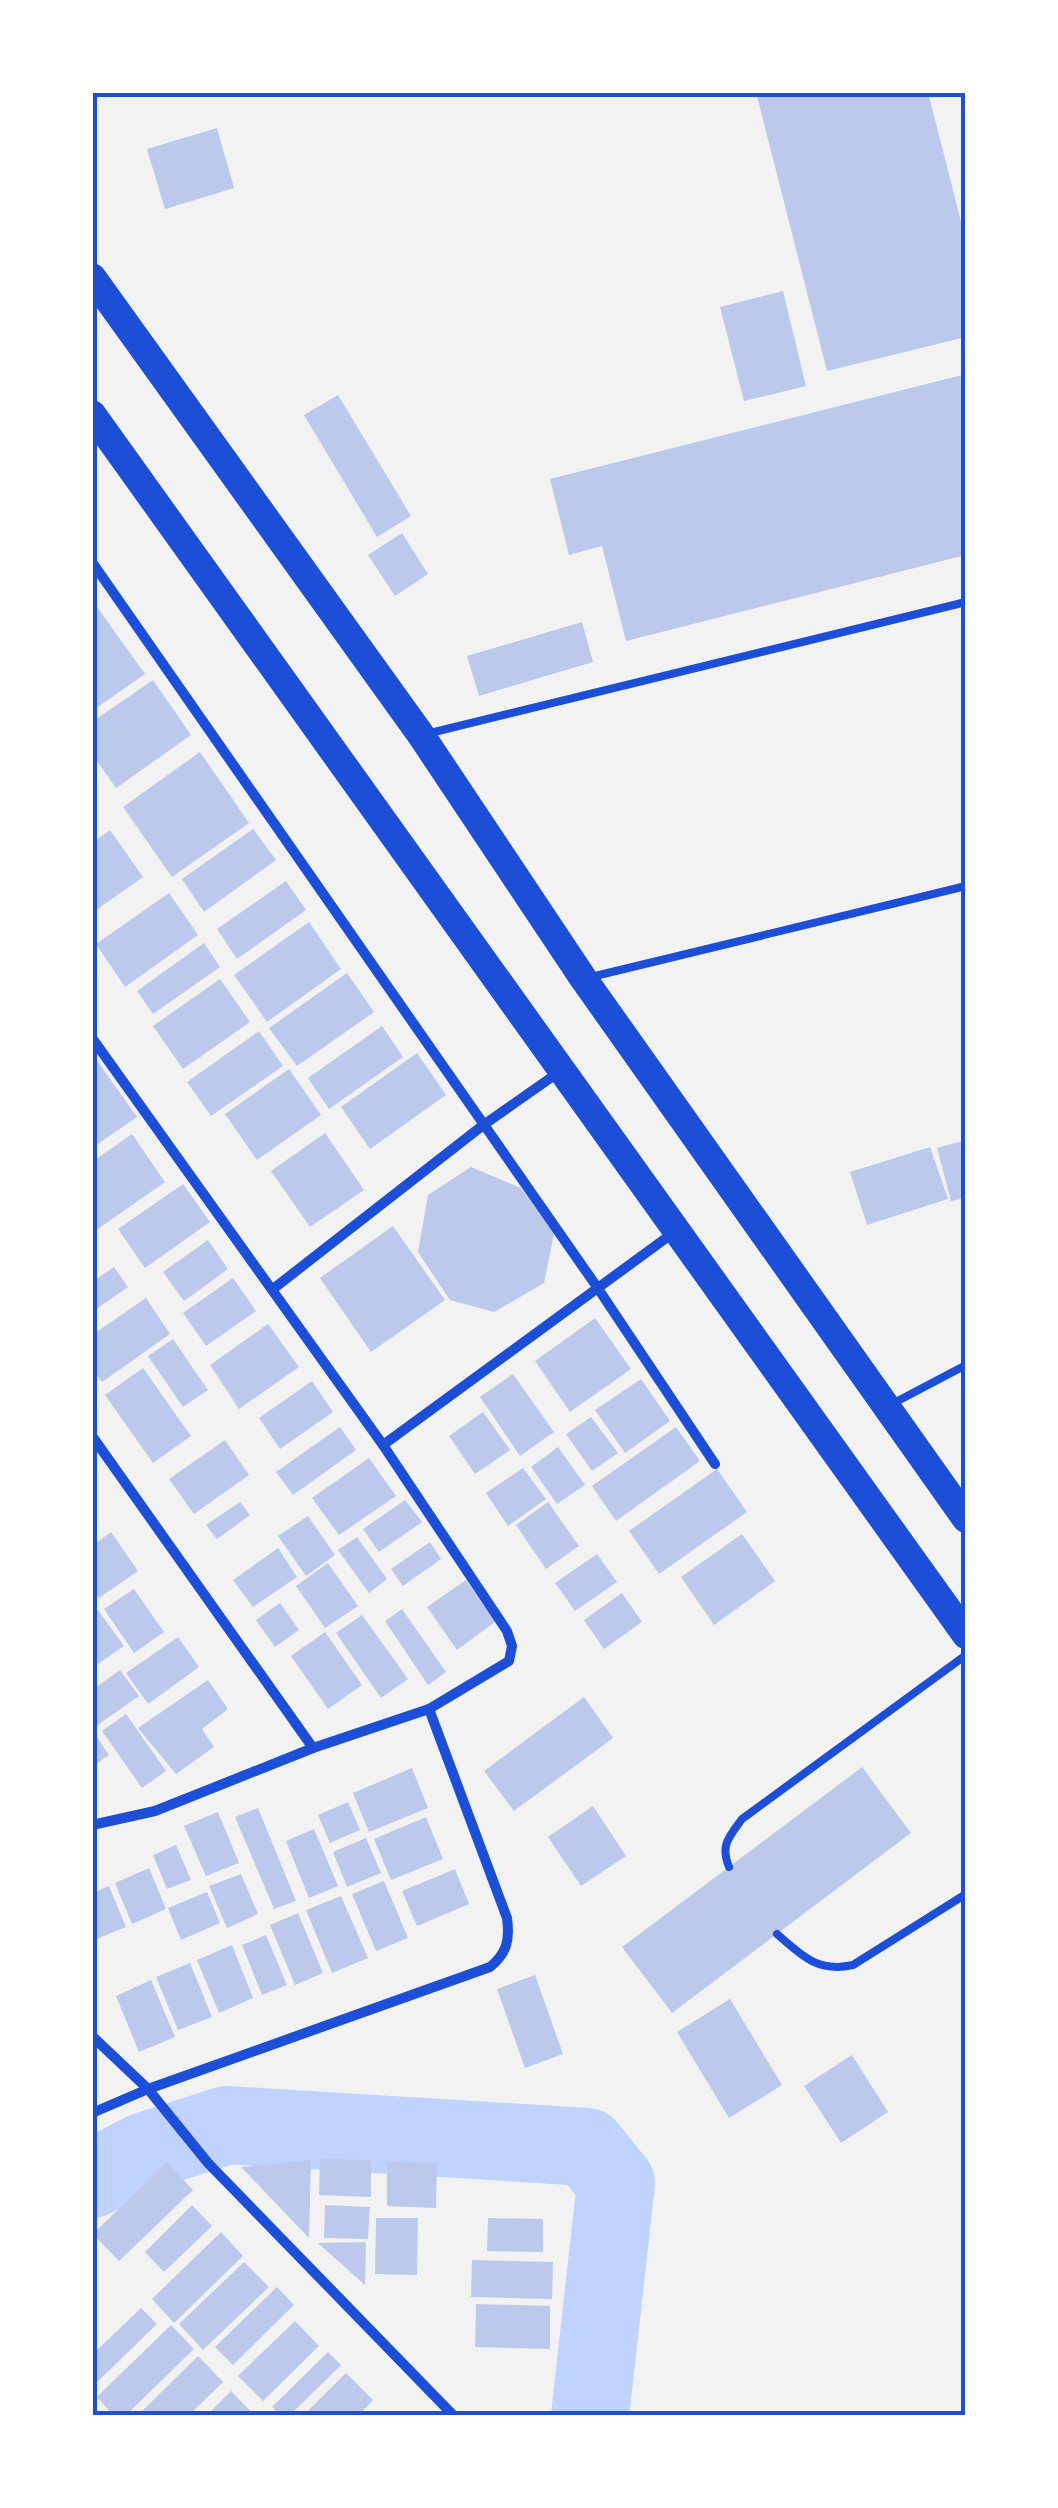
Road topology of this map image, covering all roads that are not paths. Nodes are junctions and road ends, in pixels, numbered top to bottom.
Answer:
1 (92, 276) edge
2 (92, 414) edge
3 (92, 562) edge
4 (966, 602) edge
5 (421, 735) junction
6 (966, 886) edge
7 (583, 978) junction
8 (93, 1040) edge
9 (561, 1070) junction
10 (482, 1126) junction
11 (676, 1231) junction
12 (597, 1286) junction
13 (272, 1289) junction
14 (966, 1364) edge
15 (887, 1407) junction
16 (92, 1436) edge
17 (384, 1444) junction
18 (715, 1464) dead end
19 (966, 1519) edge
20 (966, 1635) edge
21 (966, 1655) edge
22 (428, 1710) junction
23 (314, 1748) junction
24 (92, 1825) edge
25 (730, 1867) dead end
26 (966, 1894) edge
27 (777, 1934) dead end
28 (92, 2036) edge
29 (148, 2089) junction
30 (92, 2112) edge
31 (454, 2416) edge

1 - 5 highway
2 - 9 highway
3 - 10 street
4 - 5 lane
5 - 7 highway
6 - 7 lane
7 - 15 highway
8 - 13 street
9 - 10 street
9 - 11 highway
10 - 12 street
10 - 13 street
11 - 12 street
11 - 20 highway
12 - 17 street
12 - 18 street
13 - 17 street
14 - 15 lane
15 - 19 highway
16 - 23 street
17 - 22 street
21 - 25 lane
22 - 23 street
22 - 29 street
23 - 24 street
26 - 27 lane
28 - 29 street
29 - 30 street
29 - 31 street

